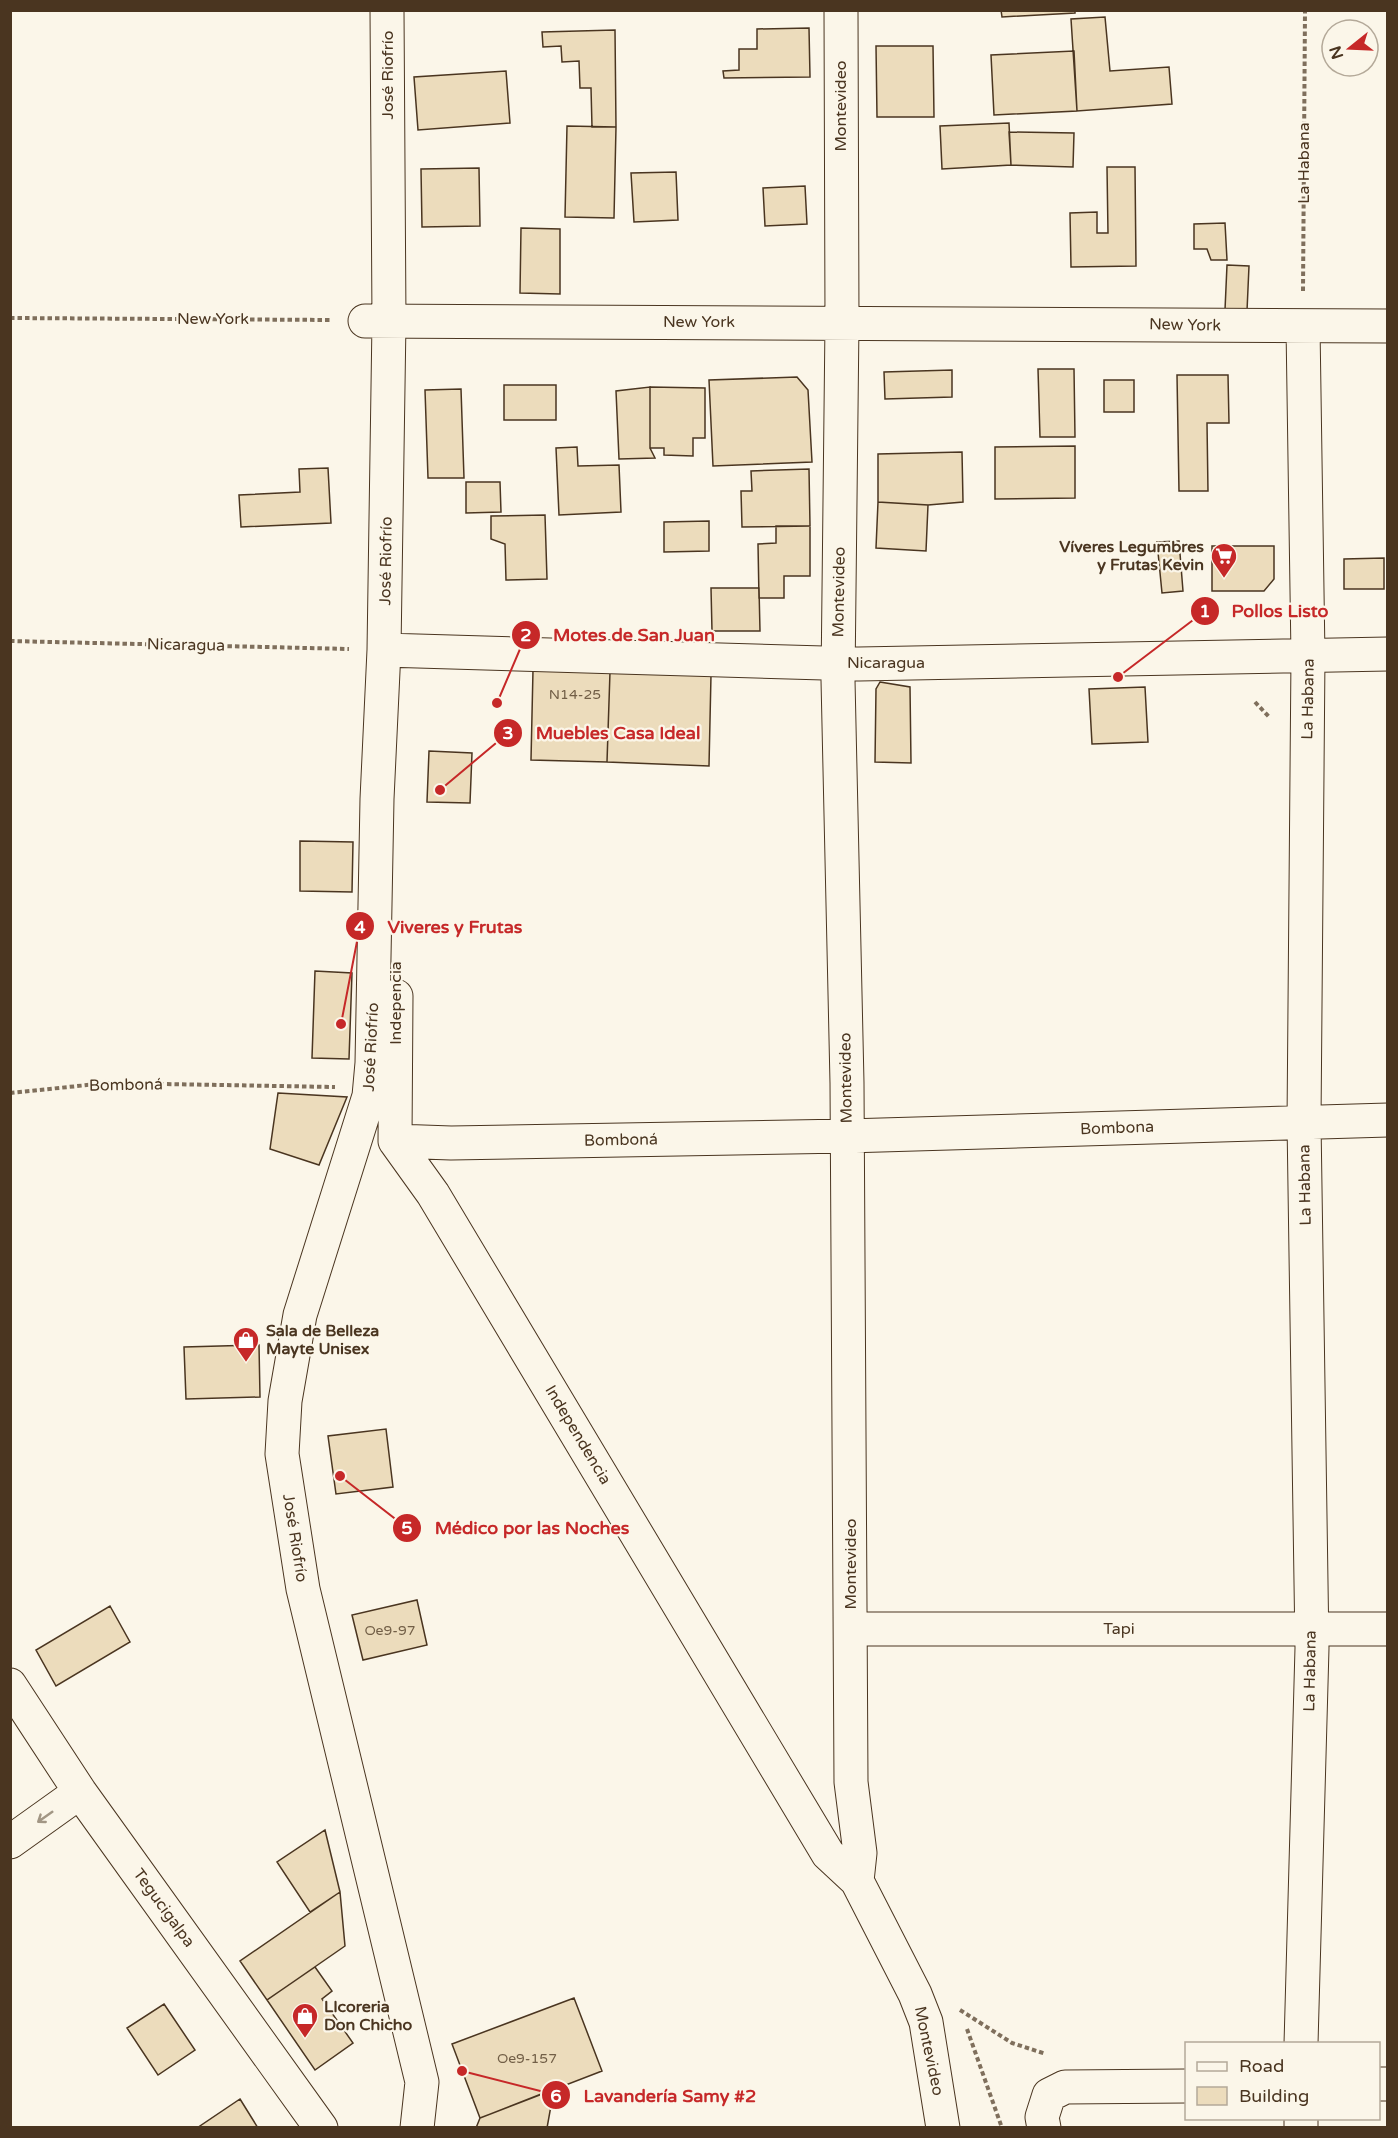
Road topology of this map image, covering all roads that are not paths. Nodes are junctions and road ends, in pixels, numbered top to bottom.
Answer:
1 (387, 10) edge
2 (841, 10) edge
3 (377, 321) junction
4 (842, 322) junction
5 (1388, 326) edge
6 (1303, 327) junction
7 (384, 650) junction
8 (1388, 654) edge
9 (1308, 656) junction
10 (839, 663) junction
11 (377, 799) junction
12 (1388, 1120) edge
13 (1304, 1122) junction
14 (847, 1136) junction
15 (395, 1141) junction
16 (851, 1629) junction
17 (1311, 1629) junction
18 (1388, 1629) edge
19 (10, 1685) edge
20 (80, 1792) junction
21 (10, 1842) edge
22 (856, 1881) junction
23 (1301, 2042) edge
24 (1185, 2085) edge
25 (321, 2127) edge
26 (417, 2127) edge
27 (943, 2127) edge
28 (1044, 2127) edge

1 - 3 street, José Riofrío
2 - 4 street, Montevideo
3 - 4 street, New York
3 - 7 street, José Riofrío
4 - 6 street, New York
4 - 10 street, Montevideo
5 - 6 street, New York
6 - 9 street, La Habana
7 - 10 street, Nicaragua
7 - 11 street, José Riofrío
8 - 9 street, Nicaragua
9 - 10 street, Nicaragua
9 - 13 street, La Habana
10 - 14 street, Montevideo
11 - 15 street, Indepencia
11 - 26 street, José Riofrío
12 - 13 street, Bombona
13 - 14 street, Bombona
13 - 17 street, La Habana
14 - 15 street, Bomboná
14 - 16 street, Montevideo
15 - 22 street, Independencia
16 - 17 street, Tapi
16 - 22 street, Montevideo
17 - 18 street, Tapi
17 - 23 street, La Habana
19 - 20 street, Tegucigalpa
20 -> 21 street
20 - 25 street, Tegucigalpa
22 - 27 street, Montevideo
24 - 28 street

